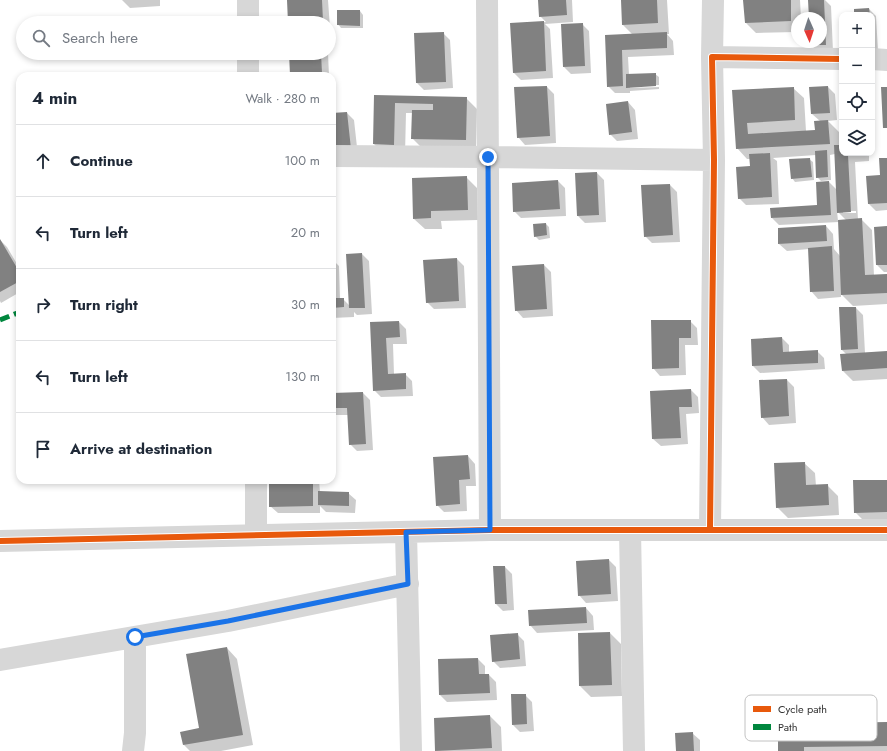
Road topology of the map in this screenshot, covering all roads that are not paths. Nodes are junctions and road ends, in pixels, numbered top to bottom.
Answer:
1 (248, 0) edge
2 (487, 0) edge
3 (713, 0) edge
4 (248, 16) edge
5 (712, 57) junction
6 (839, 59) edge
7 (875, 59) edge
8 (248, 60) edge
9 (887, 60) edge
10 (248, 72) edge
11 (336, 156) edge
12 (488, 157) junction
13 (714, 160) junction
14 (256, 484) edge
15 (710, 529) junction
16 (490, 530) junction
17 (630, 530) junction
18 (887, 530) edge
19 (406, 532) junction
20 (256, 534) junction
21 (0, 541) edge
22 (408, 584) junction
23 (135, 637) junction
24 (0, 660) edge
25 (133, 751) edge
26 (411, 751) edge
27 (634, 751) edge

1 - 4 street
2 - 12 street
3 - 5 street
5 - 6 street
5 - 13 street
7 - 9 street
8 - 10 street
11 - 12 street
12 - 13 street
12 - 16 street
13 - 15 street
14 - 20 street
15 - 17 street
15 - 18 street
16 - 17 street
16 - 19 street
17 - 27 street
19 - 20 street
19 - 22 street
20 - 21 street
22 - 23 street
22 - 26 street
23 - 24 street
23 - 25 street

